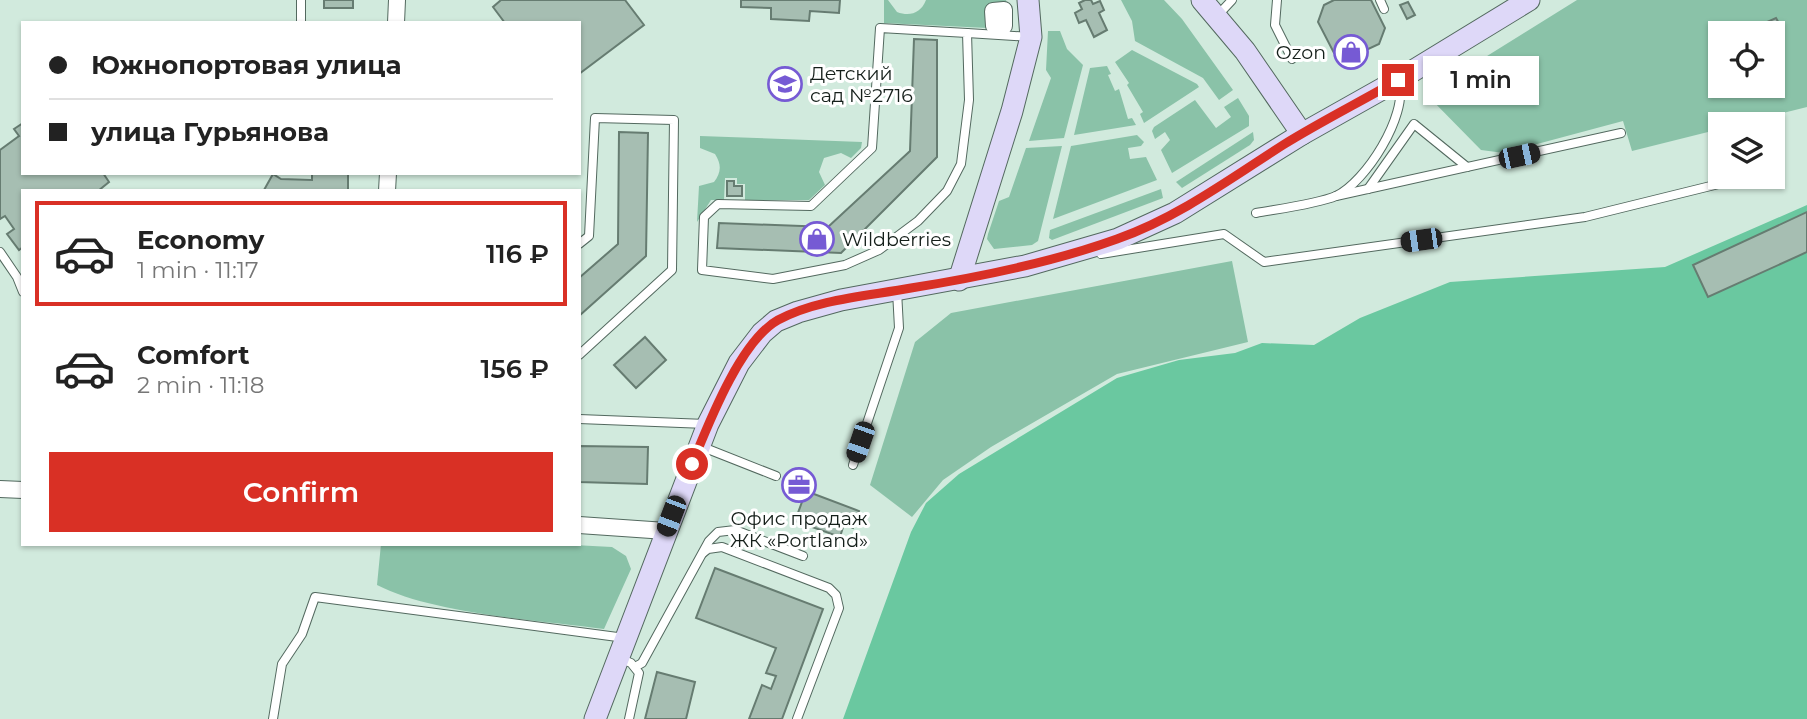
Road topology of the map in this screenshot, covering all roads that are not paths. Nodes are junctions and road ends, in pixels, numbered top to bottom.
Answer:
1 (301, 0) edge
2 (397, 0) edge
3 (1028, 0) edge
4 (1202, 0) edge
5 (1232, 0) edge
6 (1277, 0) edge
7 (1529, 0) edge
8 (1216, 17) junction
9 (301, 21) edge
10 (396, 21) edge
11 (967, 33) junction
12 (1031, 37) junction
13 (1292, 59) dead end
14 (1398, 80) junction
15 (1622, 133) dead end
16 (1302, 134) junction
17 (1467, 167) junction
18 (1708, 187) edge
19 (1368, 189) junction
20 (1336, 196) junction
21 (1256, 213) dead end
22 (581, 242) edge
23 (0, 252) edge
24 (1025, 266) junction
25 (959, 280) junction
26 (21, 287) edge
27 (897, 291) junction
28 (581, 353) edge
29 (581, 419) edge
30 (708, 425) junction
31 (700, 446) junction
32 (853, 465) dead end
33 (776, 475) dead end
34 (0, 489) edge
35 (21, 490) edge
36 (581, 524) edge
37 (666, 531) junction
38 (703, 553) junction
39 (803, 556) dead end
40 (626, 654) junction
41 (273, 719) edge
42 (595, 719) edge
43 (629, 719) edge
44 (797, 719) edge

1 - 9 lane
2 - 10 street
3 - 12 main road
4 - 8 main road
5 - 8 lane
6 - 13 lane
7 - 14 main road
8 - 16 main road
11 - 11 lane
11 - 12 lane
12 - 25 main road
14 - 16 main road
14 - 20 lane
15 - 17 lane
16 - 24 main road
17 - 19 lane
17 - 19 lane
18 - 24 lane
19 - 20 lane
20 - 21 lane
22 - 28 lane
23 - 26 lane
24 - 25 main road
25 - 27 main road
27 - 30 main road
27 - 32 lane
29 - 30 lane
30 - 31 main road
31 - 33 lane
31 - 37 main road
34 - 35 street
36 - 37 street
37 - 40 main road
38 - 39 lane
38 - 40 lane
38 - 44 lane
40 - 41 lane
40 - 42 main road
40 - 43 lane

